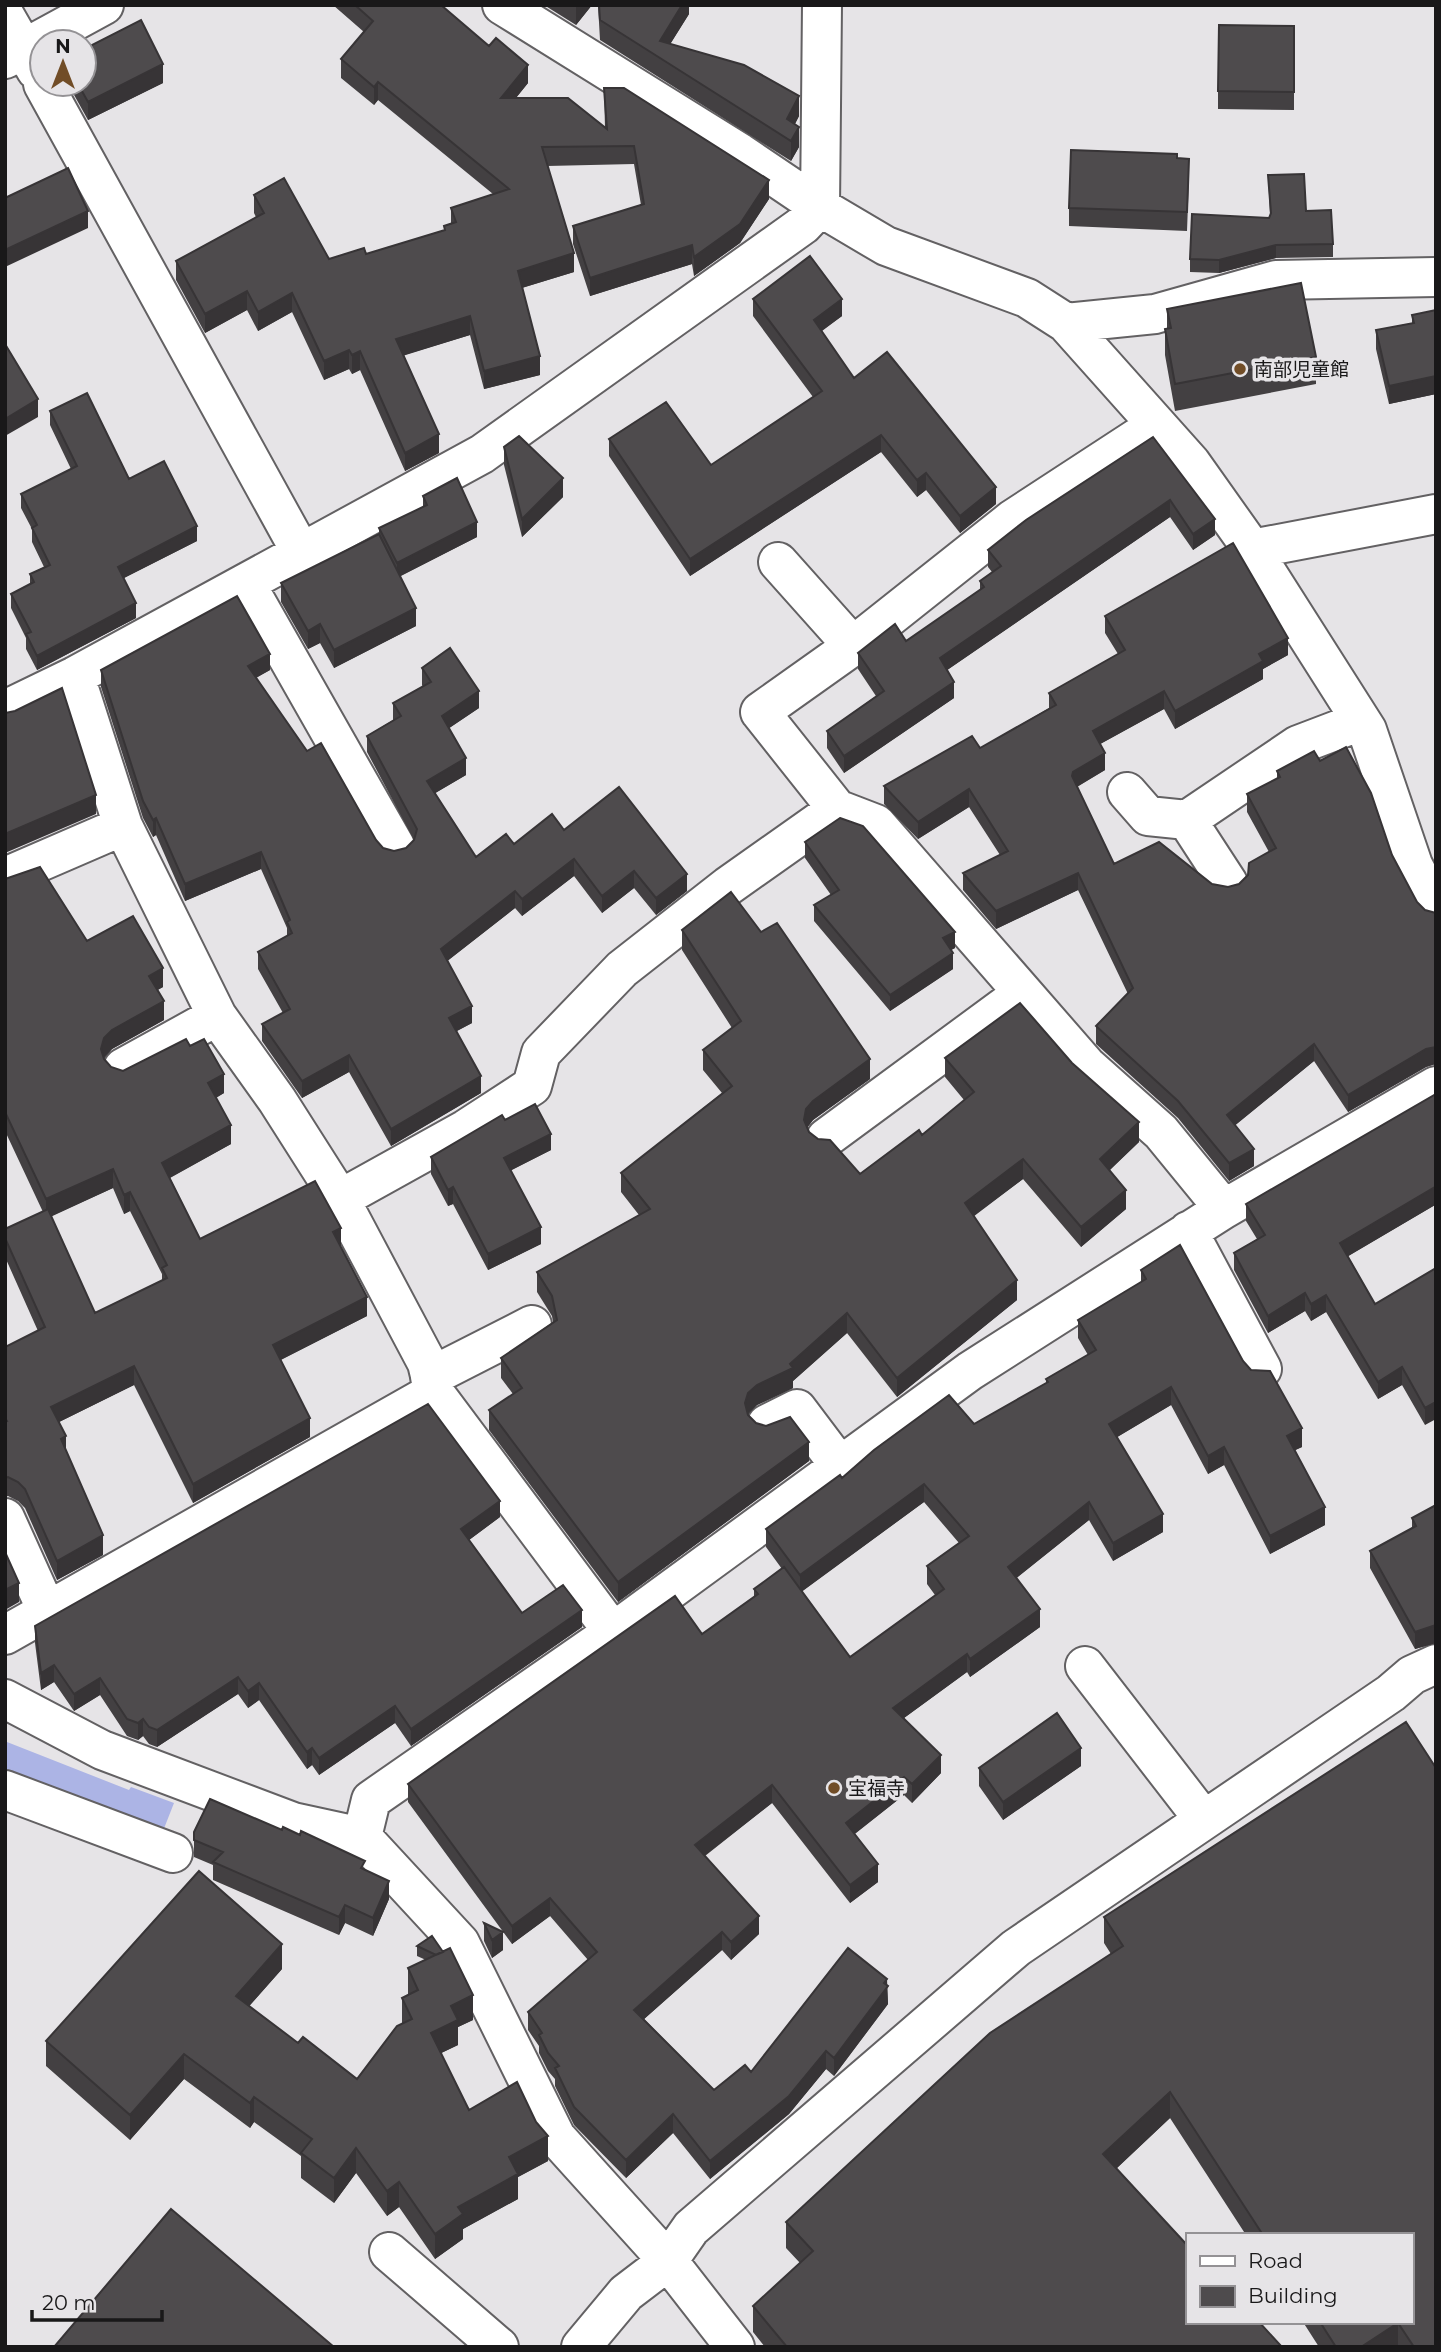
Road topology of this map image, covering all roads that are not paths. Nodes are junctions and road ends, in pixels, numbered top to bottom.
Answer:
1 (104, 5) edge
2 (502, 5) edge
3 (822, 5) edge
4 (11, 41) edge
5 (28, 63) edge
6 (51, 98) edge
7 (820, 207) junction
8 (1436, 277) edge
9 (1066, 323) junction
10 (1157, 425) junction
11 (1436, 514) edge
12 (1252, 549) junction
13 (302, 554) junction
14 (778, 562) dead end
15 (246, 584) junction
16 (853, 646) junction
17 (75, 676) junction
18 (5, 710) edge
19 (1361, 721) junction
20 (1127, 792) dead end
21 (837, 809) junction
22 (1187, 820) junction
23 (122, 826) junction
24 (395, 846) dead end
25 (5, 877) edge
26 (1228, 883) dead end
27 (1436, 909) edge
28 (1023, 993) junction
29 (217, 1016) junction
30 (123, 1068) edge
31 (1436, 1086) edge
32 (826, 1138) edge
33 (340, 1199) junction
34 (1224, 1209) junction
35 (1188, 1231) junction
36 (532, 1325) dead end
37 (1262, 1369) edge
38 (432, 1385) junction
39 (767, 1424) edge
40 (840, 1466) junction
41 (5, 1518) edge
42 (47, 1611) junction
43 (613, 1632) junction
44 (5, 1635) edge
45 (1436, 1664) edge
46 (1085, 1666) dead end
47 (5, 1699) edge
48 (5, 1790) edge
49 (1204, 1820) junction
50 (362, 1837) junction
51 (173, 1853) dead end
52 (389, 2252) dead end
53 (667, 2261) junction
54 (499, 2347) edge
55 (581, 2347) edge
56 (735, 2347) edge

1 - 4 street
2 - 7 street
3 - 7 street
4 - 5 street
6 - 13 street
7 - 9 street
7 - 13 street
8 - 9 street
9 - 10 street
10 - 12 street
10 - 16 street
11 - 12 street
12 - 19 street
13 - 15 street
14 - 16 street
15 - 17 street
15 - 24 street
16 - 21 street
17 - 18 street
17 - 23 street
19 - 22 street
19 - 27 street
20 - 22 street
21 - 28 street
21 - 33 street
22 - 26 street
23 - 25 street
23 - 29 street
28 - 32 street
28 - 34 street
29 - 30 street
29 - 33 street
31 - 34 street
33 - 38 street
34 - 35 street
35 - 37 street
35 - 40 street
36 - 38 street
38 - 42 street
38 - 43 street
39 - 40 street
40 - 43 street
41 - 42 street
42 - 44 street
43 - 50 street
45 - 49 street
46 - 49 street
47 - 50 street
48 - 51 street
49 - 53 street
50 - 53 street
52 - 54 street
53 - 55 street
53 - 56 street

